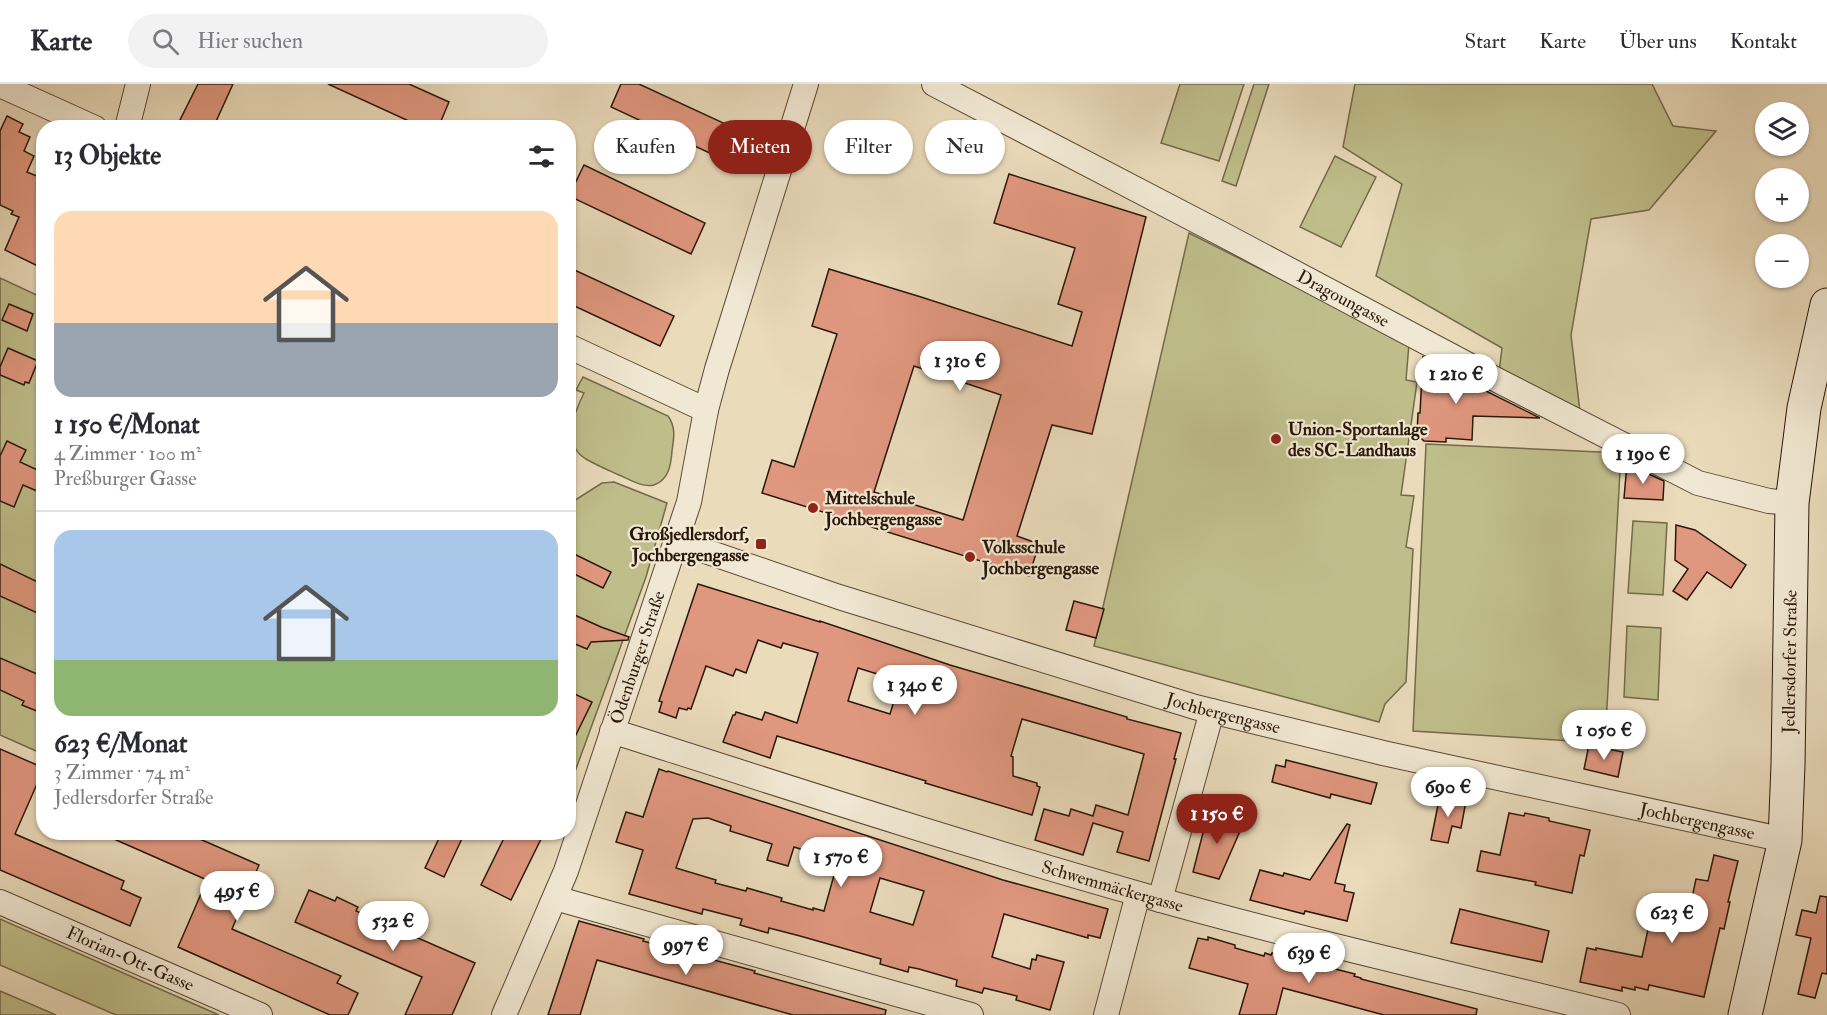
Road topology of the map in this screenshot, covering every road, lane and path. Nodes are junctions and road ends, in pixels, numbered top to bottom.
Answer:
1 (138, 84) edge
2 (806, 84) edge
3 (934, 84) edge
4 (0, 85) edge
5 (77, 120) edge
6 (129, 120) edge
7 (1827, 305) edge
8 (576, 350) edge
9 (706, 410) junction
10 (1792, 503) junction
11 (676, 541) junction
12 (1212, 711) junction
13 (612, 731) junction
14 (576, 836) edge
15 (1774, 838) junction
16 (575, 840) edge
17 (1149, 897) junction
18 (555, 898) junction
19 (0, 902) edge
20 (260, 1015) edge
21 (504, 1015) edge
22 (971, 1015) edge
23 (1106, 1015) edge
24 (1618, 1015) edge
25 (1745, 1015) edge

1 - 6 street
2 - 9 street, Ödenburger Straße
3 - 10 street, Dragoungasse
4 - 5 street
7 - 10 street, Jedlersdorfer Straße
8 - 9 street
9 - 11 street, Ödenburger Straße
10 - 15 street, Jedlersdorfer Straße
11 - 12 street, Jochbergengasse
11 - 13 street, Ödenburger Straße
12 - 15 street, Jochbergengasse
12 - 17 street
13 - 14 street, Ödenburger Straße
13 - 17 street, Schwemmäckergasse
15 - 25 street, Jedlersdorfer Straße
16 - 18 street, Ödenburger Straße
17 - 23 street
17 - 24 street, Schwemmäckergasse
18 - 21 street, Ödenburger Straße
18 - 22 street
19 - 20 street, Florian-Ott-Gasse

